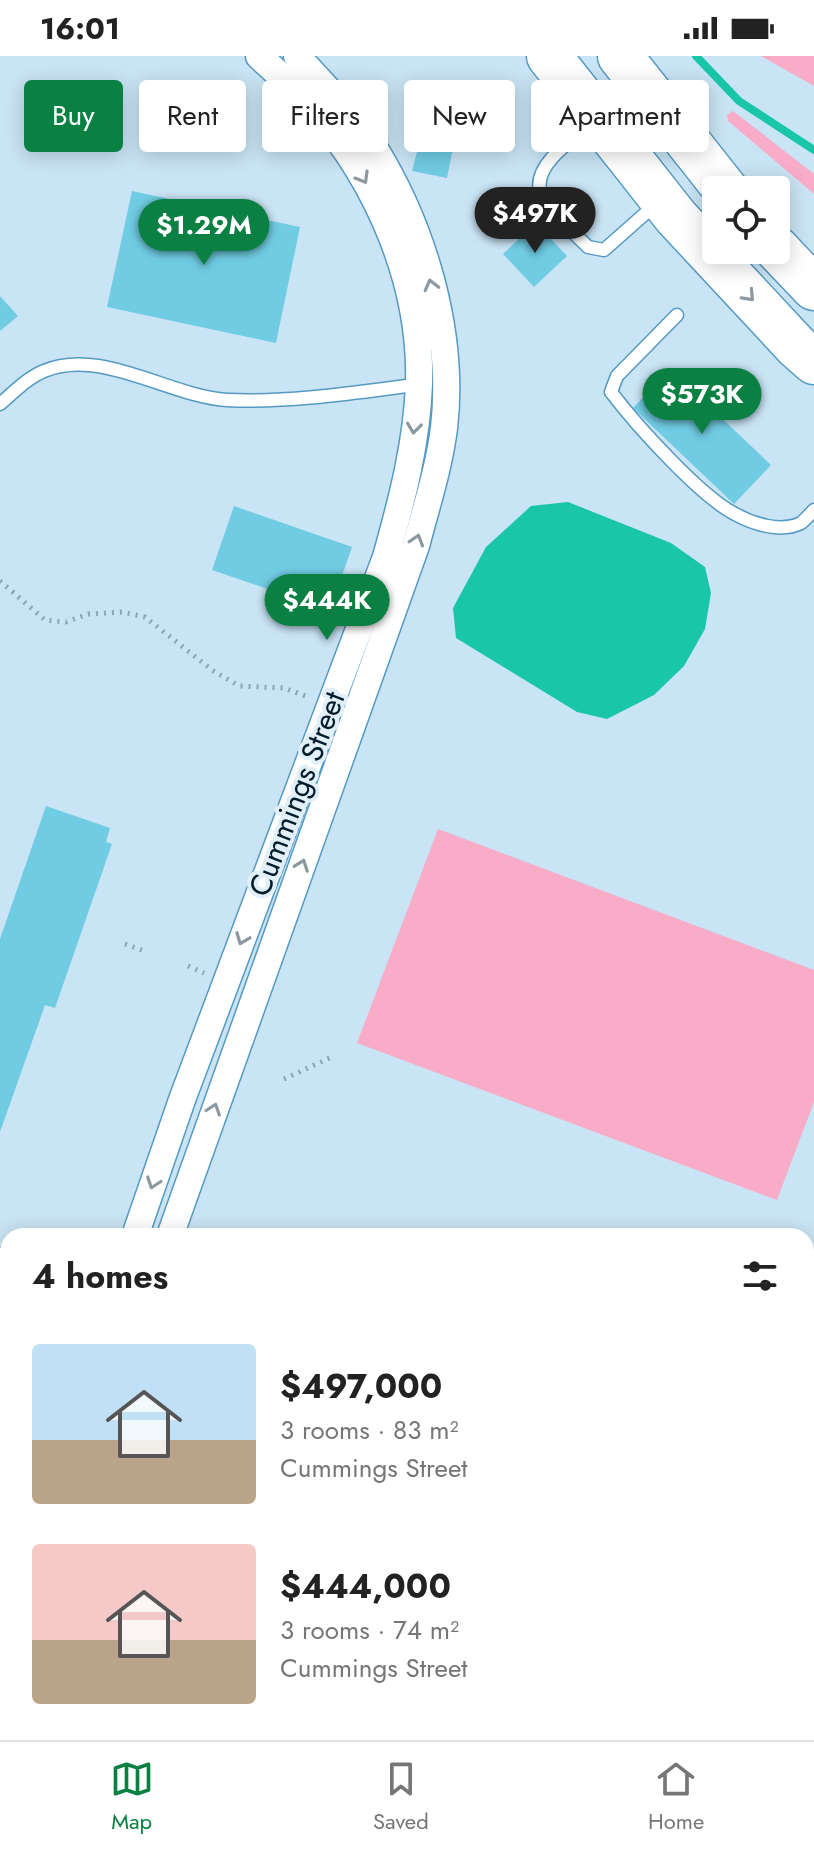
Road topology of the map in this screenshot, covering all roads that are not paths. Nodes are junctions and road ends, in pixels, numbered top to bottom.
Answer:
1 (259, 56) edge
2 (297, 56) edge
3 (549, 56) edge
4 (620, 56) edge
5 (567, 80) edge
6 (558, 152) edge
7 (624, 152) edge
8 (715, 176) edge
9 (662, 199) junction
10 (790, 263) edge
11 (814, 288) edge
12 (677, 315) dead end
13 (814, 362) edge
14 (445, 380) junction
15 (419, 384) junction
16 (0, 404) edge
17 (814, 510) edge
18 (138, 1228) edge
19 (173, 1228) edge

1 -> 15 street, Cummings Street
14 -> 2 street, Cummings Street
3 - 5 highway
4 - 8 highway
6 - 9 lane
7 - 9 highway
9 -> 13 highway
10 - 11 highway
12 - 17 lane
14 - 15 lane
19 -> 14 street, Cummings Street
15 - 16 lane
15 -> 18 street, Cummings Street

